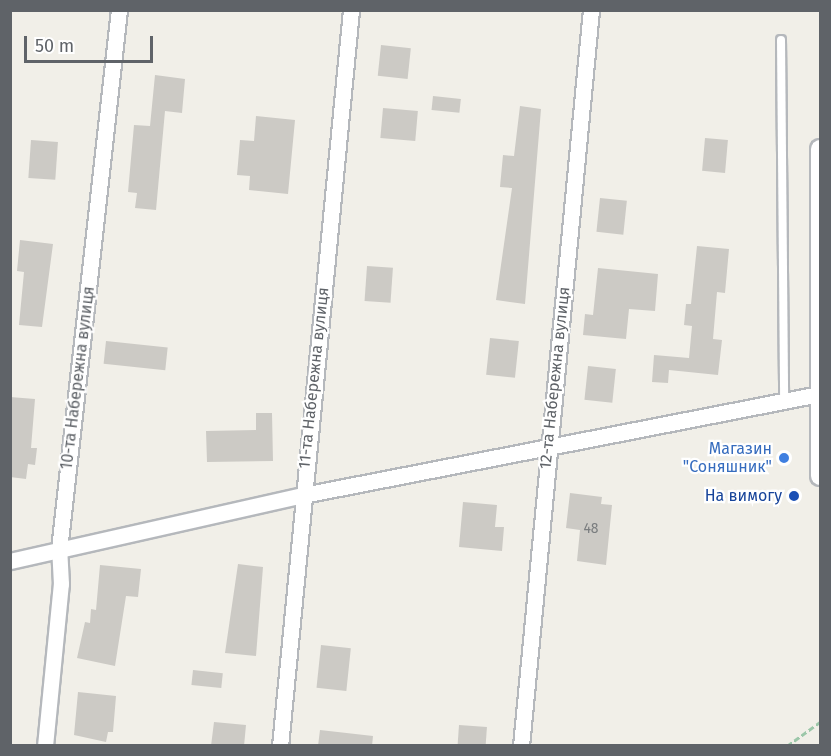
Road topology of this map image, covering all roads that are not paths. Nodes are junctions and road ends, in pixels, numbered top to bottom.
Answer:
1 (119, 10) edge
2 (351, 10) edge
3 (591, 10) edge
4 (781, 40) dead end
5 (820, 149) edge
6 (819, 394) edge
7 (784, 401) junction
8 (548, 450) junction
9 (820, 476) edge
10 (303, 495) junction
11 (59, 550) junction
12 (10, 561) edge
13 (45, 746) edge
14 (280, 746) edge
15 (521, 746) edge

1 - 11 street, 10-та Набережна вулиця
2 - 10 street, 11-та Набережна вулиця
3 - 8 street, 12-та Набережна вулиця
4 - 7 lane
5 - 6 street
6 - 7 street
6 - 9 street
7 - 8 street
8 - 10 street
8 - 15 street, 12-та Набережна вулиця
10 - 11 street
10 - 14 street, 11-та Набережна вулиця
11 - 12 street
11 - 13 street, 10-та Набережна вулиця

